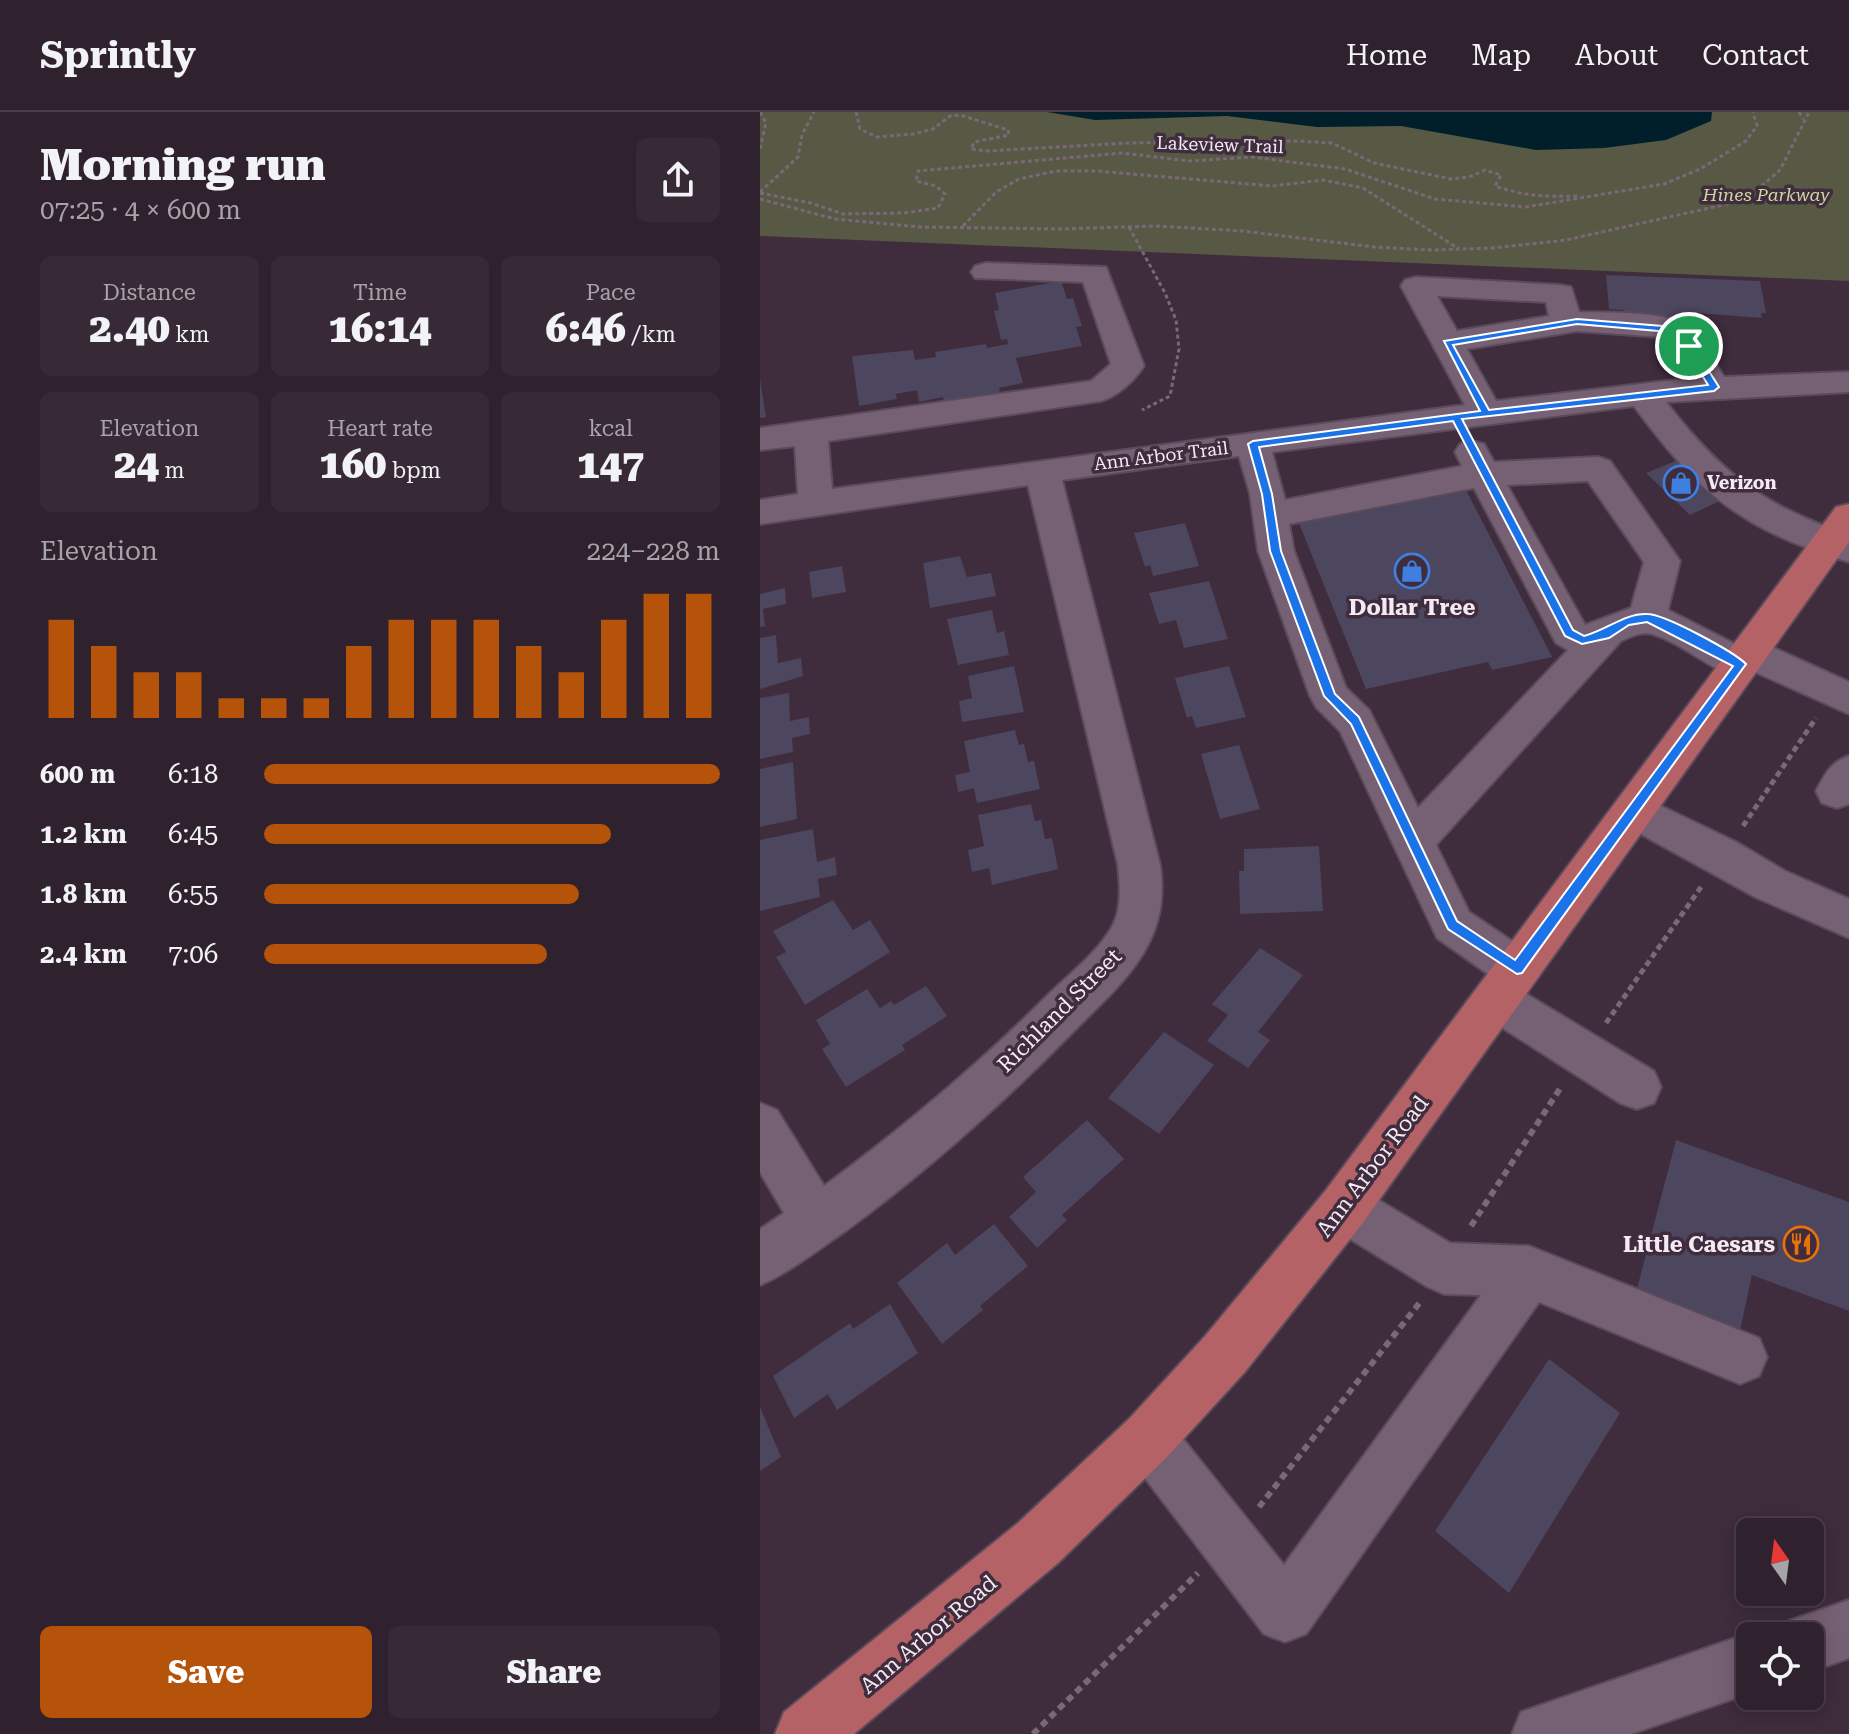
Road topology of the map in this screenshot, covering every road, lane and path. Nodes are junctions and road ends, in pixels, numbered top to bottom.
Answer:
1 (760, 112) edge
2 (814, 112) edge
3 (856, 112) edge
4 (1753, 112) edge
5 (1799, 112) edge
6 (1809, 112) edge
7 (1803, 119) junction
8 (760, 149) edge
9 (761, 189) edge
10 (1612, 193) junction
11 (760, 199) edge
12 (904, 213) junction
13 (862, 221) junction
14 (962, 227) junction
15 (1129, 227) junction
16 (1460, 250) junction
17 (986, 272) dead end
18 (1566, 323) junction
19 (1447, 343) junction
20 (1849, 382) edge
21 (1714, 387) junction
22 (1642, 394) junction
23 (1142, 410) dead end
24 (1471, 415) junction
25 (811, 433) junction
26 (760, 439) edge
27 (1253, 444) junction
28 (1042, 471) junction
29 (1483, 474) junction
30 (816, 504) junction
31 (760, 512) edge
32 (1270, 515) junction
33 (1843, 536) edge
34 (1647, 618) junction
35 (1605, 635) junction
36 (1745, 658) junction
37 (1833, 708) edge
38 (1634, 810) junction
39 (1734, 839) dead end
40 (1413, 841) junction
41 (1703, 884) dead end
42 (1849, 919) edge
43 (1506, 984) junction
44 (1598, 1035) dead end
45 (1569, 1074) dead end
46 (1637, 1087) dead end
47 (760, 1126) edge
48 (1344, 1207) junction
49 (817, 1222) junction
50 (1467, 1233) dead end
51 (760, 1259) edge
52 (1529, 1272) junction
53 (1419, 1305) dead end
54 (1740, 1357) dead end
55 (1148, 1438) junction
56 (1256, 1510) dead end
57 (1205, 1567) dead end
58 (1849, 1629) edge
59 (1824, 1637) edge
60 (1736, 1668) edge
61 (806, 1734) edge
62 (1033, 1734) edge
63 (1543, 1734) edge

1 - 8 path
2 - 9 path, Lakeview Trail
3 - 10 path, Lakeview Trail
4 - 10 path, Lakeview Trail
5 - 7 path
6 - 7 path
7 - 16 path
9 - 12 path, Lakeview Trail
10 - 12 path, Lakeview Trail
11 - 13 path
12 - 13 path
13 - 14 path
14 - 15 path
14 - 16 path
15 - 16 path
15 - 23 path
17 - 25 street
18 - 19 street
18 - 19 street
18 - 21 street
19 - 24 street
20 - 21 street, Ann Arbor Trail
21 - 22 street, Ann Arbor Trail
22 - 24 street, Ann Arbor Trail
22 - 33 street
24 - 27 street, Ann Arbor Trail
24 - 29 street
25 - 26 street
25 - 30 street
27 - 28 street, Ann Arbor Trail
27 - 32 street
28 - 30 street, Ann Arbor Trail
28 - 49 street, Richland Street
29 - 32 street
29 - 34 street
29 - 35 street
30 - 31 street, Ann Arbor Trail
32 - 40 street
33 - 36 main road, Ann Arbor Road
34 - 35 street
34 - 36 street
35 - 40 street
36 - 37 street
36 - 38 main road, Ann Arbor Road
37 - 39 path
38 - 42 street
38 - 43 main road, Ann Arbor Road
40 - 43 street
41 - 44 path
43 - 46 street
43 - 48 main road, Ann Arbor Road
45 - 50 path
47 - 49 street
48 - 52 street
48 - 55 main road, Ann Arbor Road
49 - 51 street, Richland Street
52 - 54 street
52 - 55 street
53 - 56 path
55 - 61 main road, Ann Arbor Road
57 - 62 path
58 - 59 street
60 - 63 street

